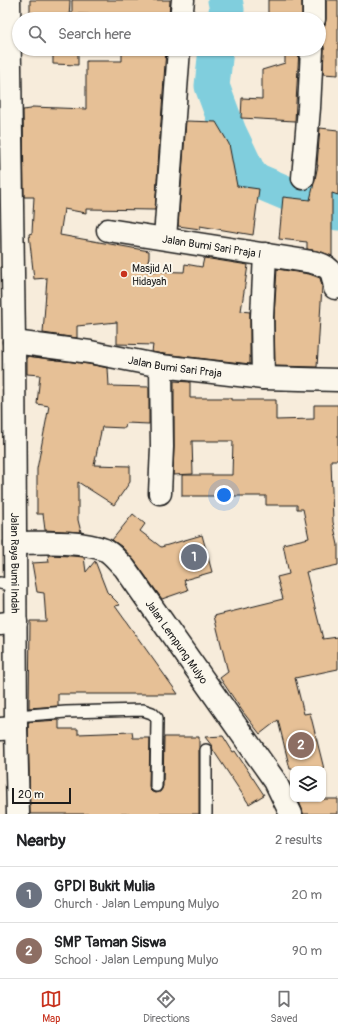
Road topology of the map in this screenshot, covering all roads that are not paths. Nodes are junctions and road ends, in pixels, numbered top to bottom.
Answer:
1 (9, 0) edge
2 (183, 0) edge
3 (314, 0) edge
4 (182, 12) edge
5 (314, 12) edge
6 (178, 56) edge
7 (312, 56) edge
8 (303, 178) dead end
9 (108, 230) dead end
10 (165, 238) junction
11 (265, 254) junction
12 (335, 288) dead end
13 (14, 342) junction
14 (161, 366) junction
15 (263, 378) junction
16 (338, 380) edge
17 (160, 493) dead end
18 (10, 549) edge
19 (8, 585) edge
20 (8, 623) edge
21 (11, 724) edge
22 (206, 750) dead end
23 (156, 786) dead end
24 (18, 814) edge
25 (206, 814) edge
26 (291, 814) edge

1 - 13 street, Jalan Raya Bumi Indah
2 - 4 street
3 - 5 street
6 - 10 street
7 - 8 street
9 - 10 street, Jalan Bumi Sari Praja I
10 - 11 street, Jalan Bumi Sari Praja I
11 - 12 street
11 - 15 street, Jalan Bumi Sari Praja I
13 - 14 street, Jalan Bumi Sari Praja
13 - 18 street, Jalan Raya Bumi Indah
14 - 15 street, Jalan Bumi Sari Praja
14 - 17 street
15 - 16 street, Jalan Bumi Sari Praja
18 - 19 street, Jalan Raya Bumi Indah
18 - 26 street, Jalan Lempung Mulyo
19 - 20 street, Jalan Raya Bumi Indah
20 - 21 street, Jalan Raya Bumi Indah
21 - 23 lane
21 - 24 street, Jalan Raya Bumi Indah
22 - 25 lane

